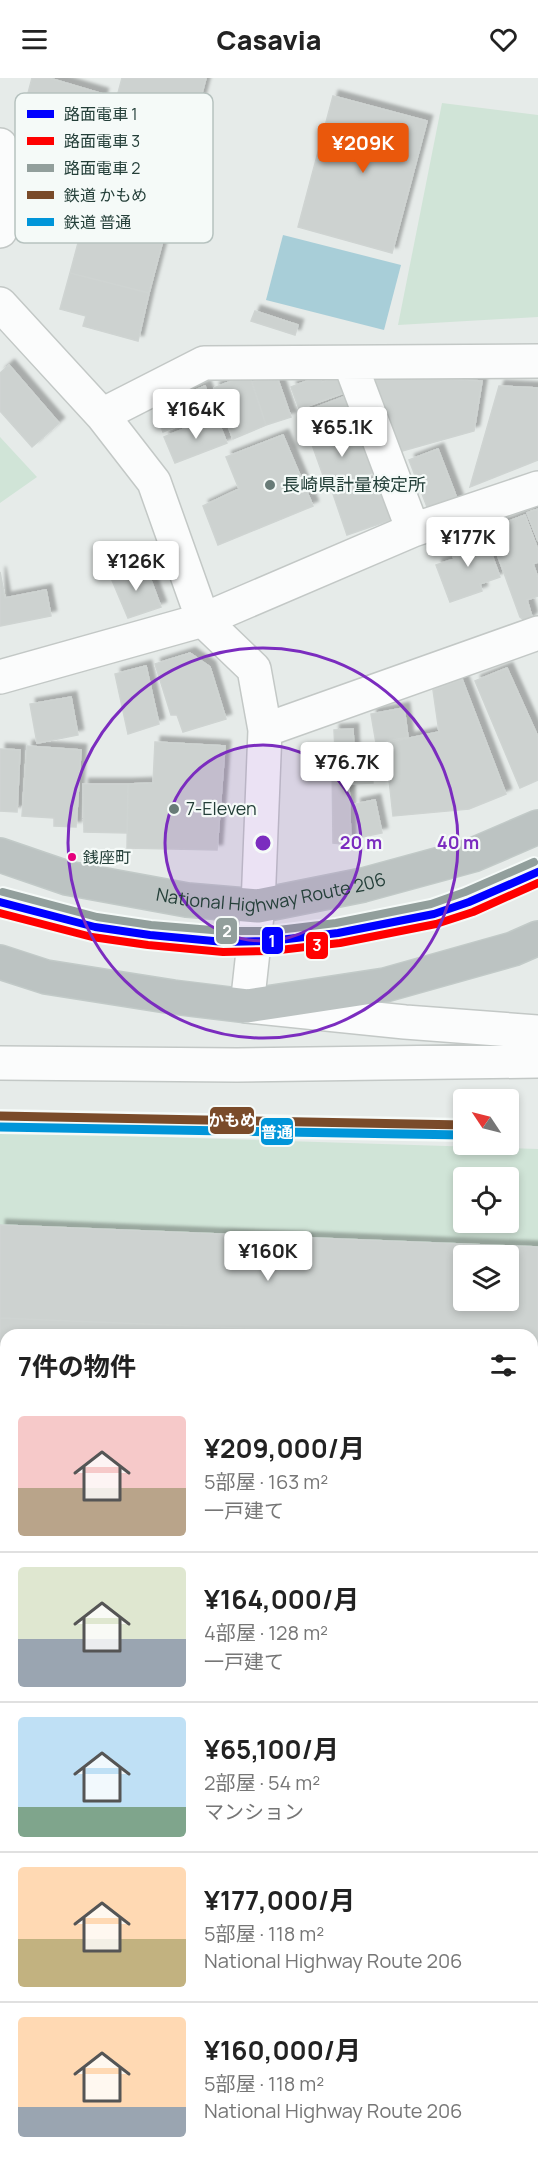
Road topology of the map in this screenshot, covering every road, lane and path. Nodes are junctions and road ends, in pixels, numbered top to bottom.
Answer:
1 (0, 145) edge
2 (0, 231) edge
3 (0, 304) edge
4 (538, 361) edge
5 (350, 363) junction
6 (102, 414) junction
7 (538, 488) edge
8 (413, 530) junction
9 (203, 620) junction
10 (538, 633) edge
11 (0, 677) edge
12 (265, 730) junction
13 (538, 826) edge
14 (0, 855) edge
15 (258, 906) junction
16 (538, 938) edge
17 (0, 962) edge
18 (247, 1006) junction
19 (538, 1032) edge
20 (538, 1061) edge
21 (0, 1062) edge

1 - 2 street
3 - 6 street
4 - 5 street
5 - 6 street
5 - 8 street
6 - 9 street
7 - 8 street
8 - 9 street
9 - 11 street
9 - 12 street
10 - 12 street
12 - 15 street
13 - 15 highway, National Highway Route 206
14 - 15 highway, National Highway Route 206
15 - 18 street
16 - 18 highway
17 - 18 highway
18 - 19 street
20 - 21 street

